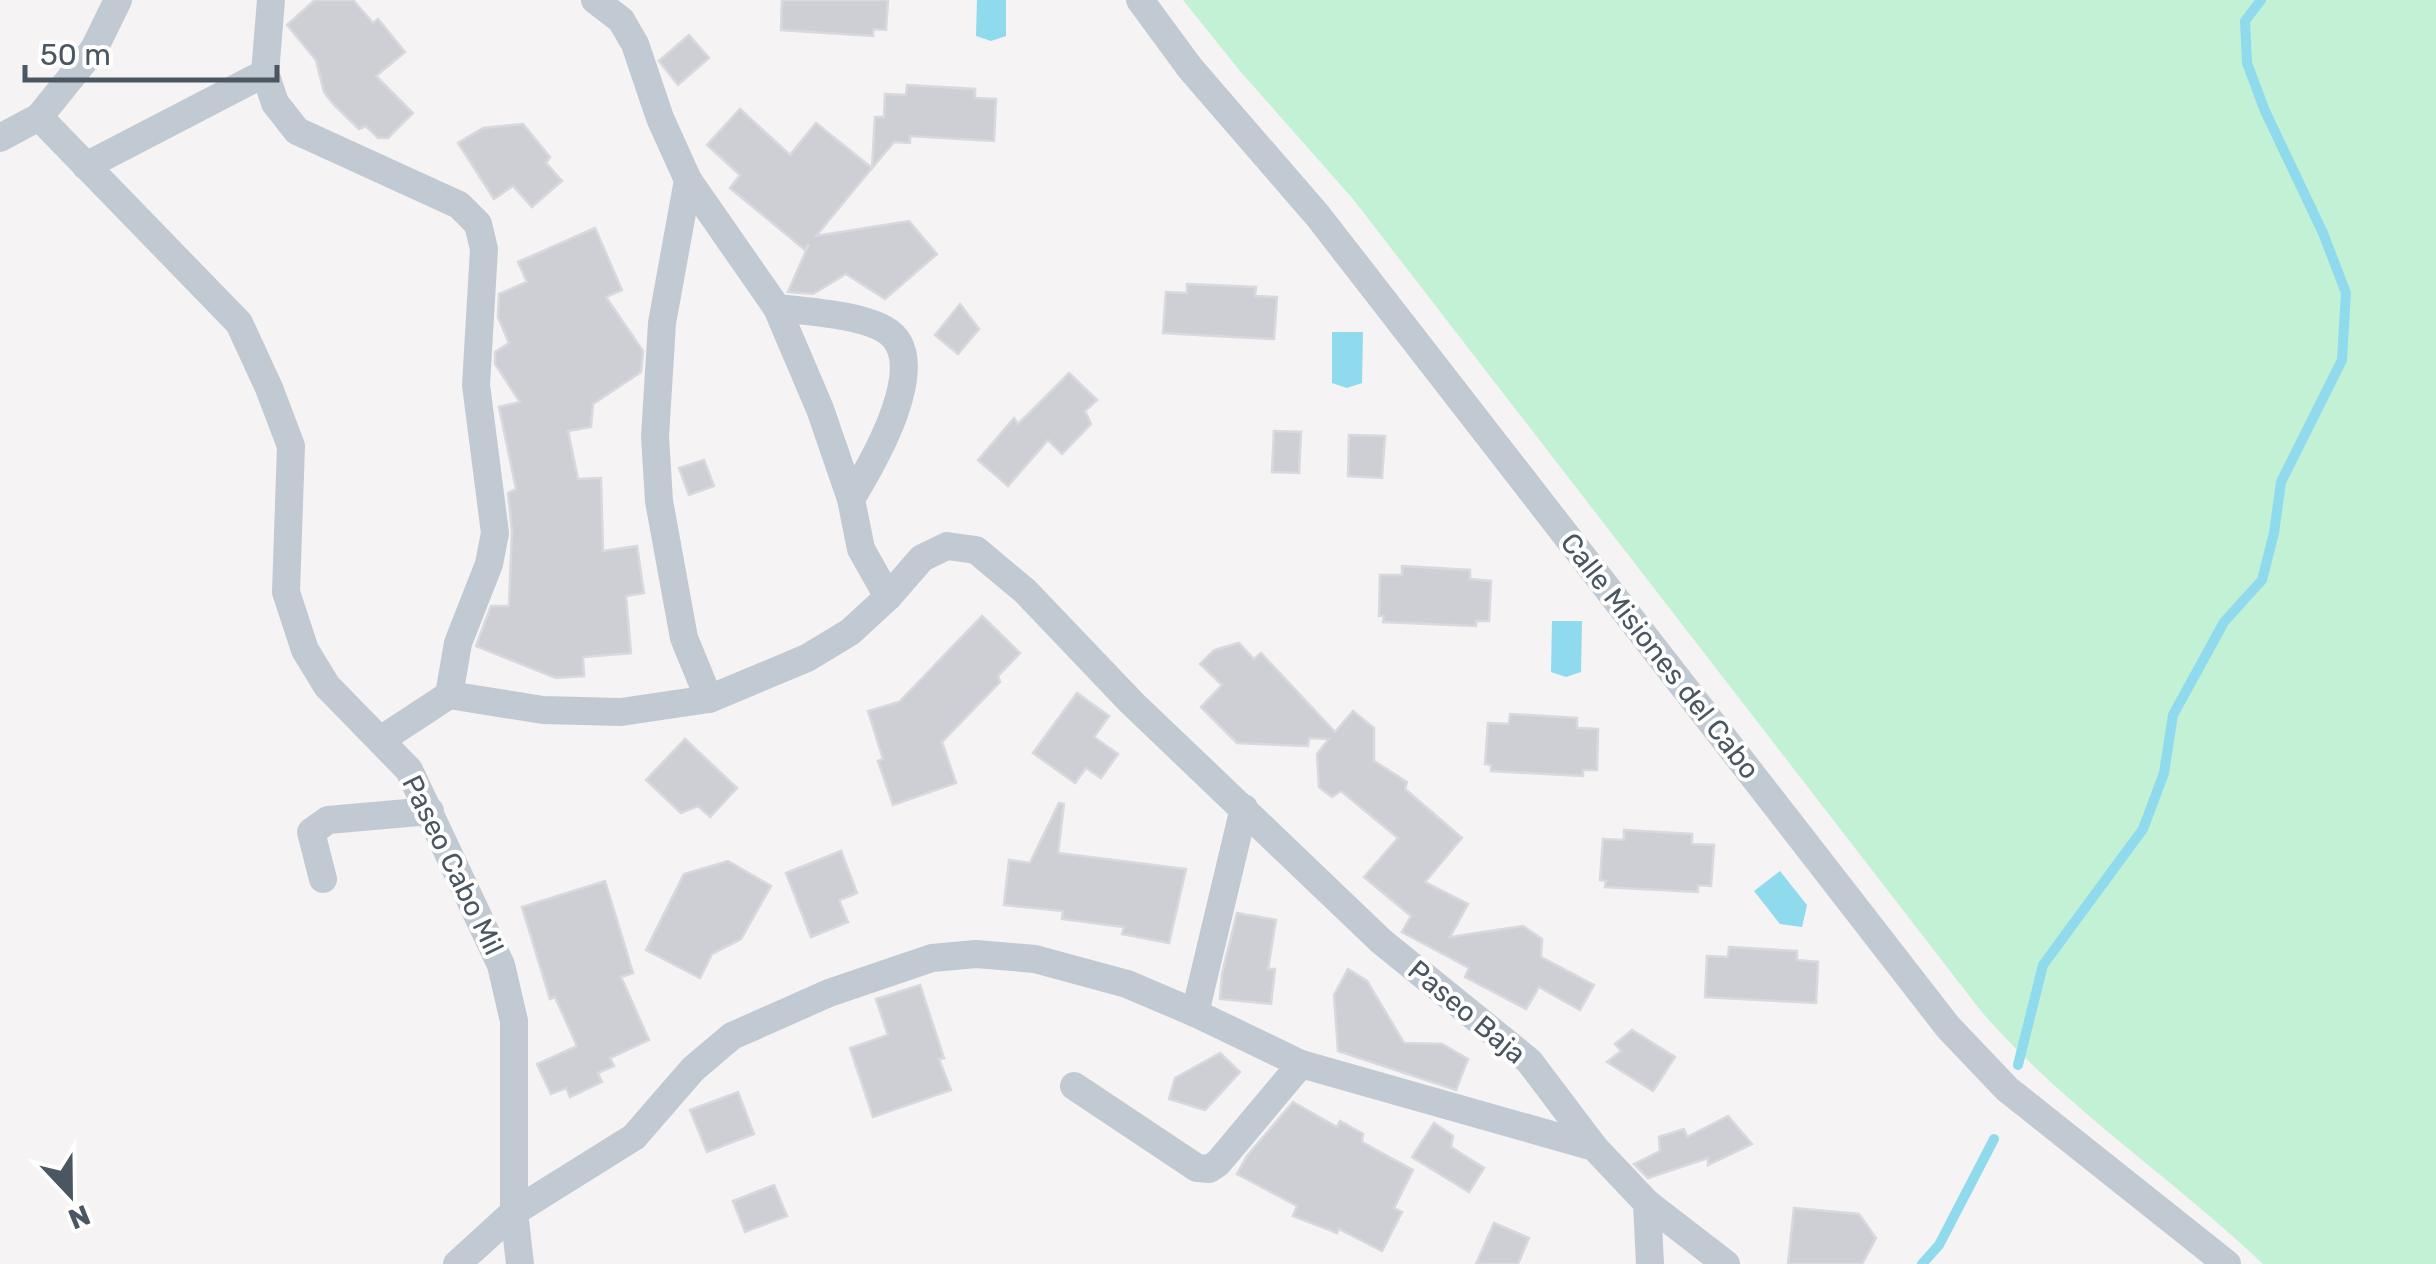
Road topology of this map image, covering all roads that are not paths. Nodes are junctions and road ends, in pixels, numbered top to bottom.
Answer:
1 (118, 0) edge
2 (270, 0) edge
3 (595, 0) edge
4 (1140, 0) edge
5 (265, 74) junction
6 (39, 117) junction
7 (0, 138) edge
8 (86, 166) junction
9 (688, 180) junction
10 (777, 308) junction
11 (851, 499) junction
12 (888, 597) junction
13 (449, 696) junction
14 (709, 699) junction
15 (382, 739) junction
16 (1244, 808) junction
17 (430, 810) junction
18 (323, 879) dead end
19 (1196, 1013) junction
20 (1301, 1064) junction
21 (1074, 1086) dead end
22 (1594, 1147) junction
23 (1647, 1203) junction
24 (514, 1212) junction
25 (457, 1264) edge
26 (520, 1264) edge
27 (1650, 1264) edge
28 (1726, 1264) edge
29 (2227, 1264) edge

1 - 6 street
2 - 5 street
3 - 9 street
4 - 29 street, Calle Misiones del Cabo
5 - 8 street
5 - 13 street
6 - 7 street
6 - 8 street, Paseo Cabo Mil
8 - 15 street, Paseo Cabo Mil
9 - 10 street
9 - 14 street
10 - 11 street
10 - 11 street
11 - 12 street
12 - 14 street, Paseo Baja
12 - 16 street, Paseo Baja
13 - 14 street, Paseo Baja
13 - 15 street
15 - 17 street, Paseo Cabo Mil
16 - 19 street
16 - 22 street, Paseo Baja
17 - 18 street
17 - 24 street, Paseo Cabo Mil
19 - 20 street
19 - 24 street
20 - 21 street
20 - 22 street
22 - 23 street, Paseo Baja
23 - 27 street
23 - 28 street, Paseo Baja
24 - 25 street
24 - 26 street, Paseo Cabo Mil

